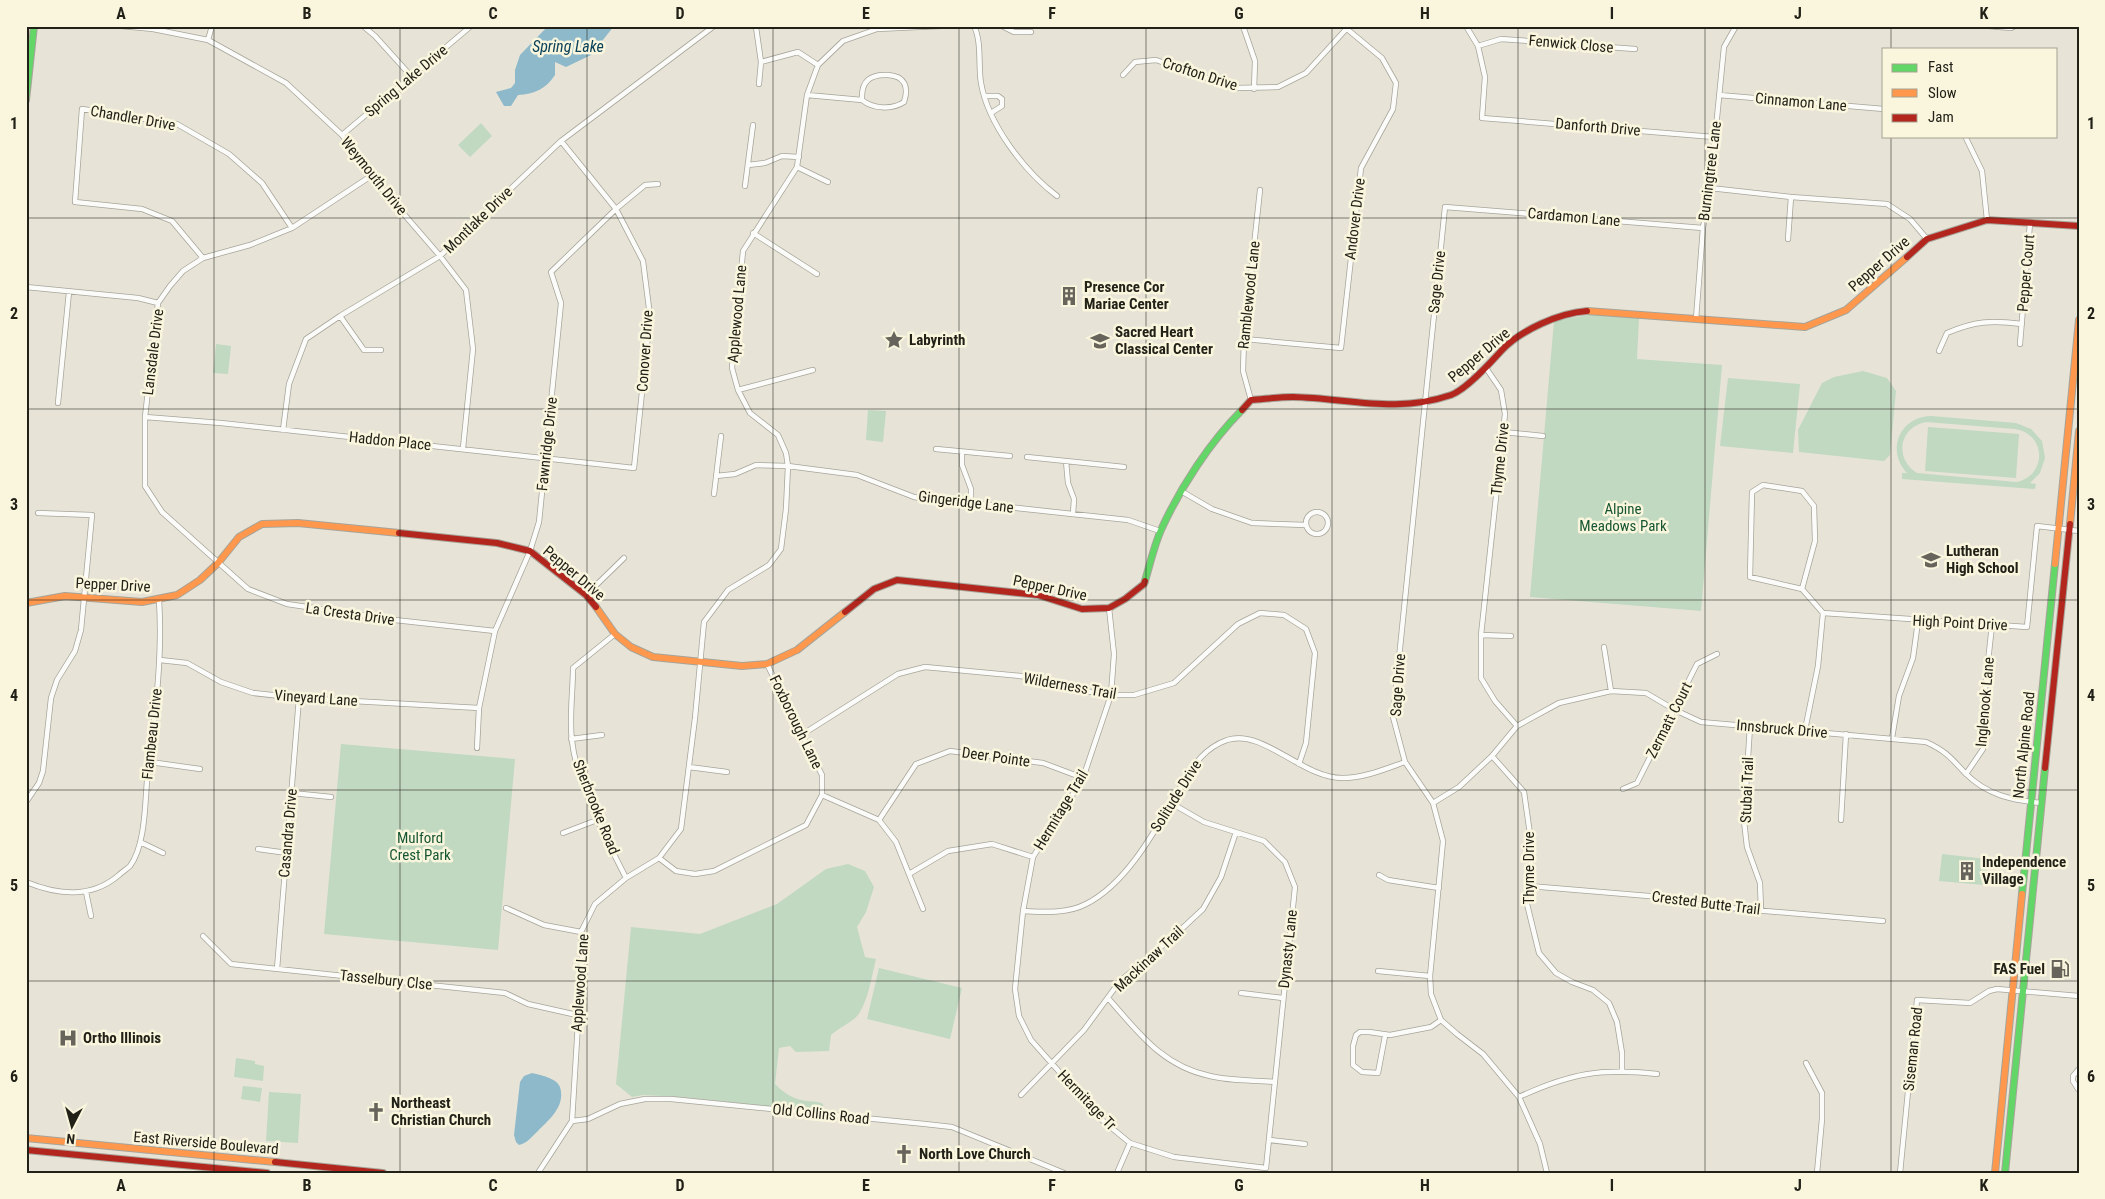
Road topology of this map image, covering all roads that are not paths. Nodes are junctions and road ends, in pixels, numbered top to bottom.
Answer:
1 (34, 26) edge
2 (121, 26) edge
3 (212, 26) edge
4 (363, 26) edge
5 (471, 26) edge
6 (714, 26) edge
7 (941, 26) edge
8 (983, 26) edge
9 (1002, 26) edge
10 (1243, 26) edge
11 (1466, 26) edge
12 (1735, 26) edge
13 (1988, 26) edge
14 (2015, 26) edge
15 (975, 27) edge
16 (756, 28) dead end
17 (1348, 28) edge
18 (1031, 32) dead end
19 (208, 40) junction
20 (1478, 46) junction
21 (1635, 49) dead end
22 (762, 62) junction
23 (818, 65) junction
24 (1123, 75) dead end
25 (411, 76) junction
26 (759, 84) dead end
27 (1254, 89) junction
28 (807, 95) junction
29 (1718, 95) junction
30 (985, 96) junction
31 (26, 100) edge
32 (862, 100) junction
33 (1882, 109) edge
34 (991, 113) junction
35 (753, 126) dead end
36 (342, 135) junction
37 (1714, 137) junction
38 (1967, 138) edge
39 (561, 140) junction
40 (799, 157) junction
41 (748, 165) junction
42 (797, 167) junction
43 (371, 176) junction
44 (828, 182) dead end
45 (658, 184) dead end
46 (745, 186) dead end
47 (1710, 188) junction
48 (1260, 190) dead end
49 (1057, 196) dead end
50 (1791, 197) junction
51 (1445, 207) joint
52 (616, 210) junction
53 (1987, 220) junction
54 (2030, 223) junction
55 (2079, 226) edge
56 (292, 228) junction
57 (1703, 228) junction
58 (753, 233) junction
59 (1788, 238) dead end
60 (1927, 239) junction
61 (440, 256) junction
62 (204, 258) junction
63 (817, 274) dead end
64 (26, 287) edge
65 (69, 292) junction
66 (158, 304) junction
67 (340, 316) junction
68 (1696, 319) junction
69 (2079, 320) edge
70 (2022, 324) junction
71 (1244, 340) junction
72 (2020, 344) dead end
73 (381, 350) dead end
74 (1939, 351) dead end
75 (1486, 368) junction
76 (813, 370) dead end
77 (738, 390) junction
78 (1251, 400) junction
79 (1424, 402) junction
80 (58, 403) dead end
81 (145, 417) junction
82 (282, 430) junction
83 (2079, 431) edge
84 (1504, 432) junction
85 (721, 436) dead end
86 (1543, 436) dead end
87 (462, 448) junction
88 (936, 449) dead end
89 (962, 452) junction
90 (1010, 456) dead end
91 (1026, 457) dead end
92 (546, 459) junction
93 (1066, 461) junction
94 (788, 466) junction
95 (1124, 467) dead end
96 (634, 468) joint
97 (716, 476) junction
98 (1181, 491) junction
99 (714, 494) dead end
100 (971, 503) junction
101 (38, 513) dead end
102 (1073, 514) junction
103 (1306, 525) junction
104 (2058, 529) junction
105 (2069, 530) junction
106 (1160, 531) junction
107 (2079, 532) edge
108 (530, 551) junction
109 (624, 558) dead end
110 (218, 563) junction
111 (1802, 588) junction
112 (586, 595) junction
113 (85, 598) junction
114 (159, 600) junction
115 (26, 604) edge
116 (1110, 608) junction
117 (1823, 613) junction
118 (1918, 621) junction
119 (1992, 625) junction
120 (495, 631) junction
121 (615, 634) junction
122 (1481, 635) junction
123 (1511, 636) dead end
124 (1604, 647) dead end
125 (1716, 654) dead end
126 (160, 660) junction
127 (699, 660) junction
128 (767, 664) junction
129 (1611, 691) junction
130 (1111, 695) junction
131 (299, 698) junction
132 (479, 708) junction
133 (1675, 710) junction
134 (1517, 726) junction
135 (1750, 726) junction
136 (1805, 730) junction
137 (803, 734) junction
138 (1846, 734) junction
139 (602, 735) dead end
140 (1892, 738) junction
141 (571, 739) junction
142 (477, 748) dead end
143 (1492, 756) junction
144 (150, 762) junction
145 (1405, 762) junction
146 (1299, 764) junction
147 (689, 767) junction
148 (200, 769) dead end
149 (727, 772) dead end
150 (1966, 774) junction
151 (1083, 778) junction
152 (1623, 789) dead end
153 (292, 793) junction
154 (822, 795) junction
155 (331, 797) dead end
156 (26, 802) edge
157 (2031, 802) junction
158 (1171, 803) junction
159 (1433, 803) junction
160 (2041, 803) junction
161 (597, 820) junction
162 (879, 820) junction
163 (1841, 820) dead end
164 (1236, 832) junction
165 (562, 833) dead end
166 (140, 842) junction
167 (258, 849) dead end
168 (287, 852) junction
169 (163, 853) dead end
170 (1033, 857) junction
171 (659, 858) junction
172 (909, 874) junction
173 (1379, 875) dead end
174 (626, 878) junction
175 (26, 882) edge
176 (1529, 886) junction
177 (1439, 888) junction
178 (86, 892) junction
179 (506, 908) dead end
180 (923, 909) dead end
181 (1761, 910) junction
182 (1023, 911) junction
183 (90, 916) dead end
184 (1883, 921) dead end
185 (581, 932) junction
186 (203, 936) dead end
187 (277, 969) junction
188 (1378, 971) dead end
189 (1430, 976) junction
190 (2012, 990) junction
191 (2023, 991) junction
192 (1241, 993) dead end
193 (2079, 996) edge
194 (1108, 998) junction
195 (1283, 998) junction
196 (577, 1015) junction
197 (1441, 1020) junction
198 (1385, 1036) junction
199 (1806, 1063) dead end
200 (1052, 1064) junction
201 (2079, 1070) edge
202 (1622, 1071) junction
203 (1658, 1074) dead end
204 (1275, 1082) junction
205 (2078, 1089) edge
206 (1021, 1095) dead end
207 (1519, 1097) junction
208 (572, 1121) junction
209 (26, 1138) edge
210 (1269, 1140) junction
211 (1130, 1143) junction
212 (1304, 1144) dead end
213 (26, 1150) edge
214 (268, 1162) junction
215 (1266, 1168) joint
216 (267, 1173) edge
217 (383, 1173) edge
218 (538, 1173) edge
219 (1064, 1173) edge
220 (1117, 1173) edge
221 (1547, 1173) edge
222 (1817, 1173) edge
223 (1900, 1173) edge
224 (1995, 1173) edge
225 (2006, 1173) edge

1 - 31 street
2 - 19 street, Weymouth Drive
3 - 19 street
4 - 25 street
5 - 25 street, Spring Lake Drive
6 - 39 street, Montlake Drive
7 - 23 street, Applewood Lane
8 - 15 street
9 - 18 street
10 - 27 street
11 - 20 street
12 - 29 street, Burningtree Lane
13 - 14 street
15 - 30 street
16 - 22 street
17 - 27 street, Crofton Drive
17 - 71 street, Andover Drive
19 - 36 street, Weymouth Drive
20 - 21 street, Fenwick Close
20 - 37 street, Danforth Drive
22 - 23 street
22 - 26 street
23 - 28 street, Applewood Lane
24 - 27 street, Crofton Drive
25 - 36 street, Spring Lake Drive
28 - 32 street
28 - 40 street, Applewood Lane
29 - 33 street, Cinnamon Lane
29 - 37 street, Burningtree Lane
30 - 34 street
30 - 34 street
32 - 32 street
34 - 49 street
35 - 41 street
36 - 43 street, Weymouth Drive
37 - 47 street, Burningtree Lane
38 - 53 street
39 - 52 street, Conover Drive
39 - 61 street, Montlake Drive
40 - 41 street
40 - 42 street, Applewood Lane
41 - 46 street
42 - 44 street
42 - 58 street, Applewood Lane
43 - 56 street, Lansdale Drive
43 - 61 street, Weymouth Drive
45 - 52 street, Fawnridge Drive
47 - 50 street
47 - 57 street, Burningtree Lane
48 - 71 street, Ramblewood Lane
50 - 59 street
50 - 60 street
51 - 57 street, Cardamon Lane
51 - 79 street, Sage Drive
52 - 92 street, Fawnridge Drive
52 - 96 street, Conover Drive
53 - 54 street, Pepper Drive
53 - 60 street, Pepper Drive
54 - 55 street, Pepper Drive
54 - 70 street, Pepper Court
56 - 62 street, Lansdale Drive
56 - 62 street, Chandler Drive
57 - 68 street, Burningtree Lane
58 - 63 street
58 - 77 street, Applewood Lane
60 - 68 street, Pepper Drive
61 - 67 street, Montlake Drive
61 - 87 street, Weymouth Drive
62 - 66 street, Lansdale Drive
64 - 65 street
65 - 66 street
65 - 80 street
66 - 81 street, Lansdale Drive
67 - 73 street
67 - 82 street, Montlake Drive
68 - 75 street, Pepper Drive
69 - 104 street, North Alpine Road
70 - 72 street, Pepper Court
70 - 74 street, Pepper Court
71 - 78 street, Ramblewood Lane
75 - 79 street, Pepper Drive
75 - 84 street, Thyme Drive
76 - 77 street
77 - 94 street, Applewood Lane
78 - 79 street, Pepper Drive
78 - 98 street
79 - 145 street, Sage Drive
81 - 82 street, Haddon Place
81 - 110 street, Lansdale Drive
82 - 87 street, Haddon Place
83 - 105 street, North Alpine Road
84 - 86 street
84 - 122 street, Thyme Drive
85 - 97 street
87 - 92 street, Haddon Place
88 - 89 street
89 - 90 street
89 - 100 street
91 - 93 street
92 - 96 street, Haddon Place
92 - 108 street, Fawnridge Drive
93 - 95 street
93 - 102 street
94 - 97 street, Gingeridge Lane
94 - 100 street, Gingeridge Lane
94 - 127 street, Applewood Lane
97 - 99 street
98 - 103 street
98 - 106 street
100 - 102 street, Gingeridge Lane
101 - 113 street
102 - 106 street, Gingeridge Lane
103 - 103 street
104 - 105 street, High Point Drive
104 - 119 street, High Point Drive
104 - 157 street, North Alpine Road
105 - 107 street, High Point Drive
105 - 160 street, North Alpine Road
106 - 116 street
108 - 110 street, Pepper Drive
108 - 112 street, Pepper Drive
108 - 120 street, Fawnridge Drive
109 - 112 street
110 - 114 street, Pepper Drive
110 - 120 street, La Cresta Drive
111 - 111 street
111 - 117 street
112 - 121 street, Pepper Drive
113 - 114 street, Pepper Drive
113 - 115 street, Pepper Drive
113 - 156 street
114 - 126 street, Flambeau Drive
116 - 128 street, Pepper Drive
116 - 130 street, Hermitage Trail
117 - 118 street, High Point Drive
117 - 136 street
118 - 119 street, High Point Drive
118 - 140 street
119 - 150 street, Inglenook Lane
120 - 132 street, Fawnridge Drive
121 - 127 street, Pepper Drive
121 - 141 street, Sherbrooke Road
122 - 123 street
122 - 134 street, Thyme Drive
124 - 129 street
125 - 133 street, Zermatt Court
126 - 131 street, Vineyard Lane
126 - 144 street, Flambeau Drive
127 - 128 street, Pepper Drive
127 - 147 street, Applewood Lane
128 - 137 street, Foxborough Lane
129 - 133 street, Innsbruck Drive
129 - 134 street, Innsbruck Drive
130 - 137 street, Wilderness Trail
130 - 146 street, Wilderness Trail
130 - 151 street, Hermitage Trail
131 - 132 street, Vineyard Lane
131 - 153 street, Casandra Drive
132 - 142 street, Fawnridge Drive
133 - 135 street, Innsbruck Drive
133 - 152 street, Zermatt Court
134 - 143 street, Innsbruck Drive
135 - 136 street, Innsbruck Drive
135 - 181 street, Stubai Trail
136 - 138 street, Innsbruck Drive
137 - 154 street, Foxborough Lane
138 - 140 street, Innsbruck Drive
138 - 163 street
139 - 141 street
140 - 150 street, Innsbruck Drive
141 - 161 street, Sherbrooke Road
143 - 159 street, Innsbruck Drive
143 - 176 street, Thyme Drive
144 - 148 street
144 - 166 street, Flambeau Drive
145 - 146 street, Solitude Drive
145 - 159 street, Sage Drive
146 - 158 street, Solitude Drive
147 - 149 street
147 - 171 street, Applewood Lane
150 - 157 street, Innsbruck Drive
151 - 162 street, Deer Pointe
151 - 170 street, Hermitage Trail
153 - 155 street
153 - 168 street, Casandra Drive
154 - 162 street
154 - 171 street
157 - 160 street, Innsbruck Drive
157 - 190 street, North Alpine Road
158 - 164 street, Dynasty Lane
158 - 182 street, Solitude Drive
159 - 177 street, Sage Drive
160 - 191 street, North Alpine Road
161 - 165 street
161 - 174 street, Sherbrooke Road
162 - 172 street
164 - 194 street, Mackinaw Trail
164 - 195 street, Dynasty Lane
166 - 169 street
166 - 178 street, Flambeau Drive
167 - 168 street
168 - 187 street, Casandra Drive
170 - 172 street
170 - 182 street, Hermitage Trail
171 - 174 street, Applewood Lane
172 - 180 street
173 - 177 street
174 - 185 street, Applewood Lane
175 - 178 street
176 - 181 street, Crested Butte Trail
176 - 202 street, Thyme Drive
177 - 189 street, Sage Drive
178 - 183 street
179 - 185 street
181 - 184 street, Crested Butte Trail
182 - 200 street, Hermitage Trail
185 - 196 street, Applewood Lane
186 - 187 street, Tasselbury Clse
187 - 196 street, Tasselbury Clse
188 - 189 street
189 - 197 street, Sage Drive
190 - 191 street, Siseman Road
190 - 223 street, Siseman Road
190 - 224 street, North Alpine Road
191 - 193 street, Siseman Road
191 - 225 street, North Alpine Road
192 - 195 street
194 - 200 street, Mackinaw Trail
194 - 204 street
195 - 204 street, Dynasty Lane
196 - 208 street, Applewood Lane
197 - 198 street
197 - 207 street, Sage Drive
198 - 198 street
199 - 222 street
200 - 206 street, Mackinaw Trail
200 - 211 street, Hermitage Tr
201 - 205 street
202 - 203 street
202 - 207 street
204 - 210 street, Dynasty Lane
207 - 221 street, Sage Drive
208 - 218 street
208 - 219 street, Old Collins Road
209 - 214 street, East Riverside Boulevard
210 - 212 street
210 - 215 street, Dynasty Lane
211 - 215 street, Hermitage Tr
211 - 220 street
213 - 216 street, East Riverside Boulevard
214 - 216 street
214 - 217 street, East Riverside Boulevard

